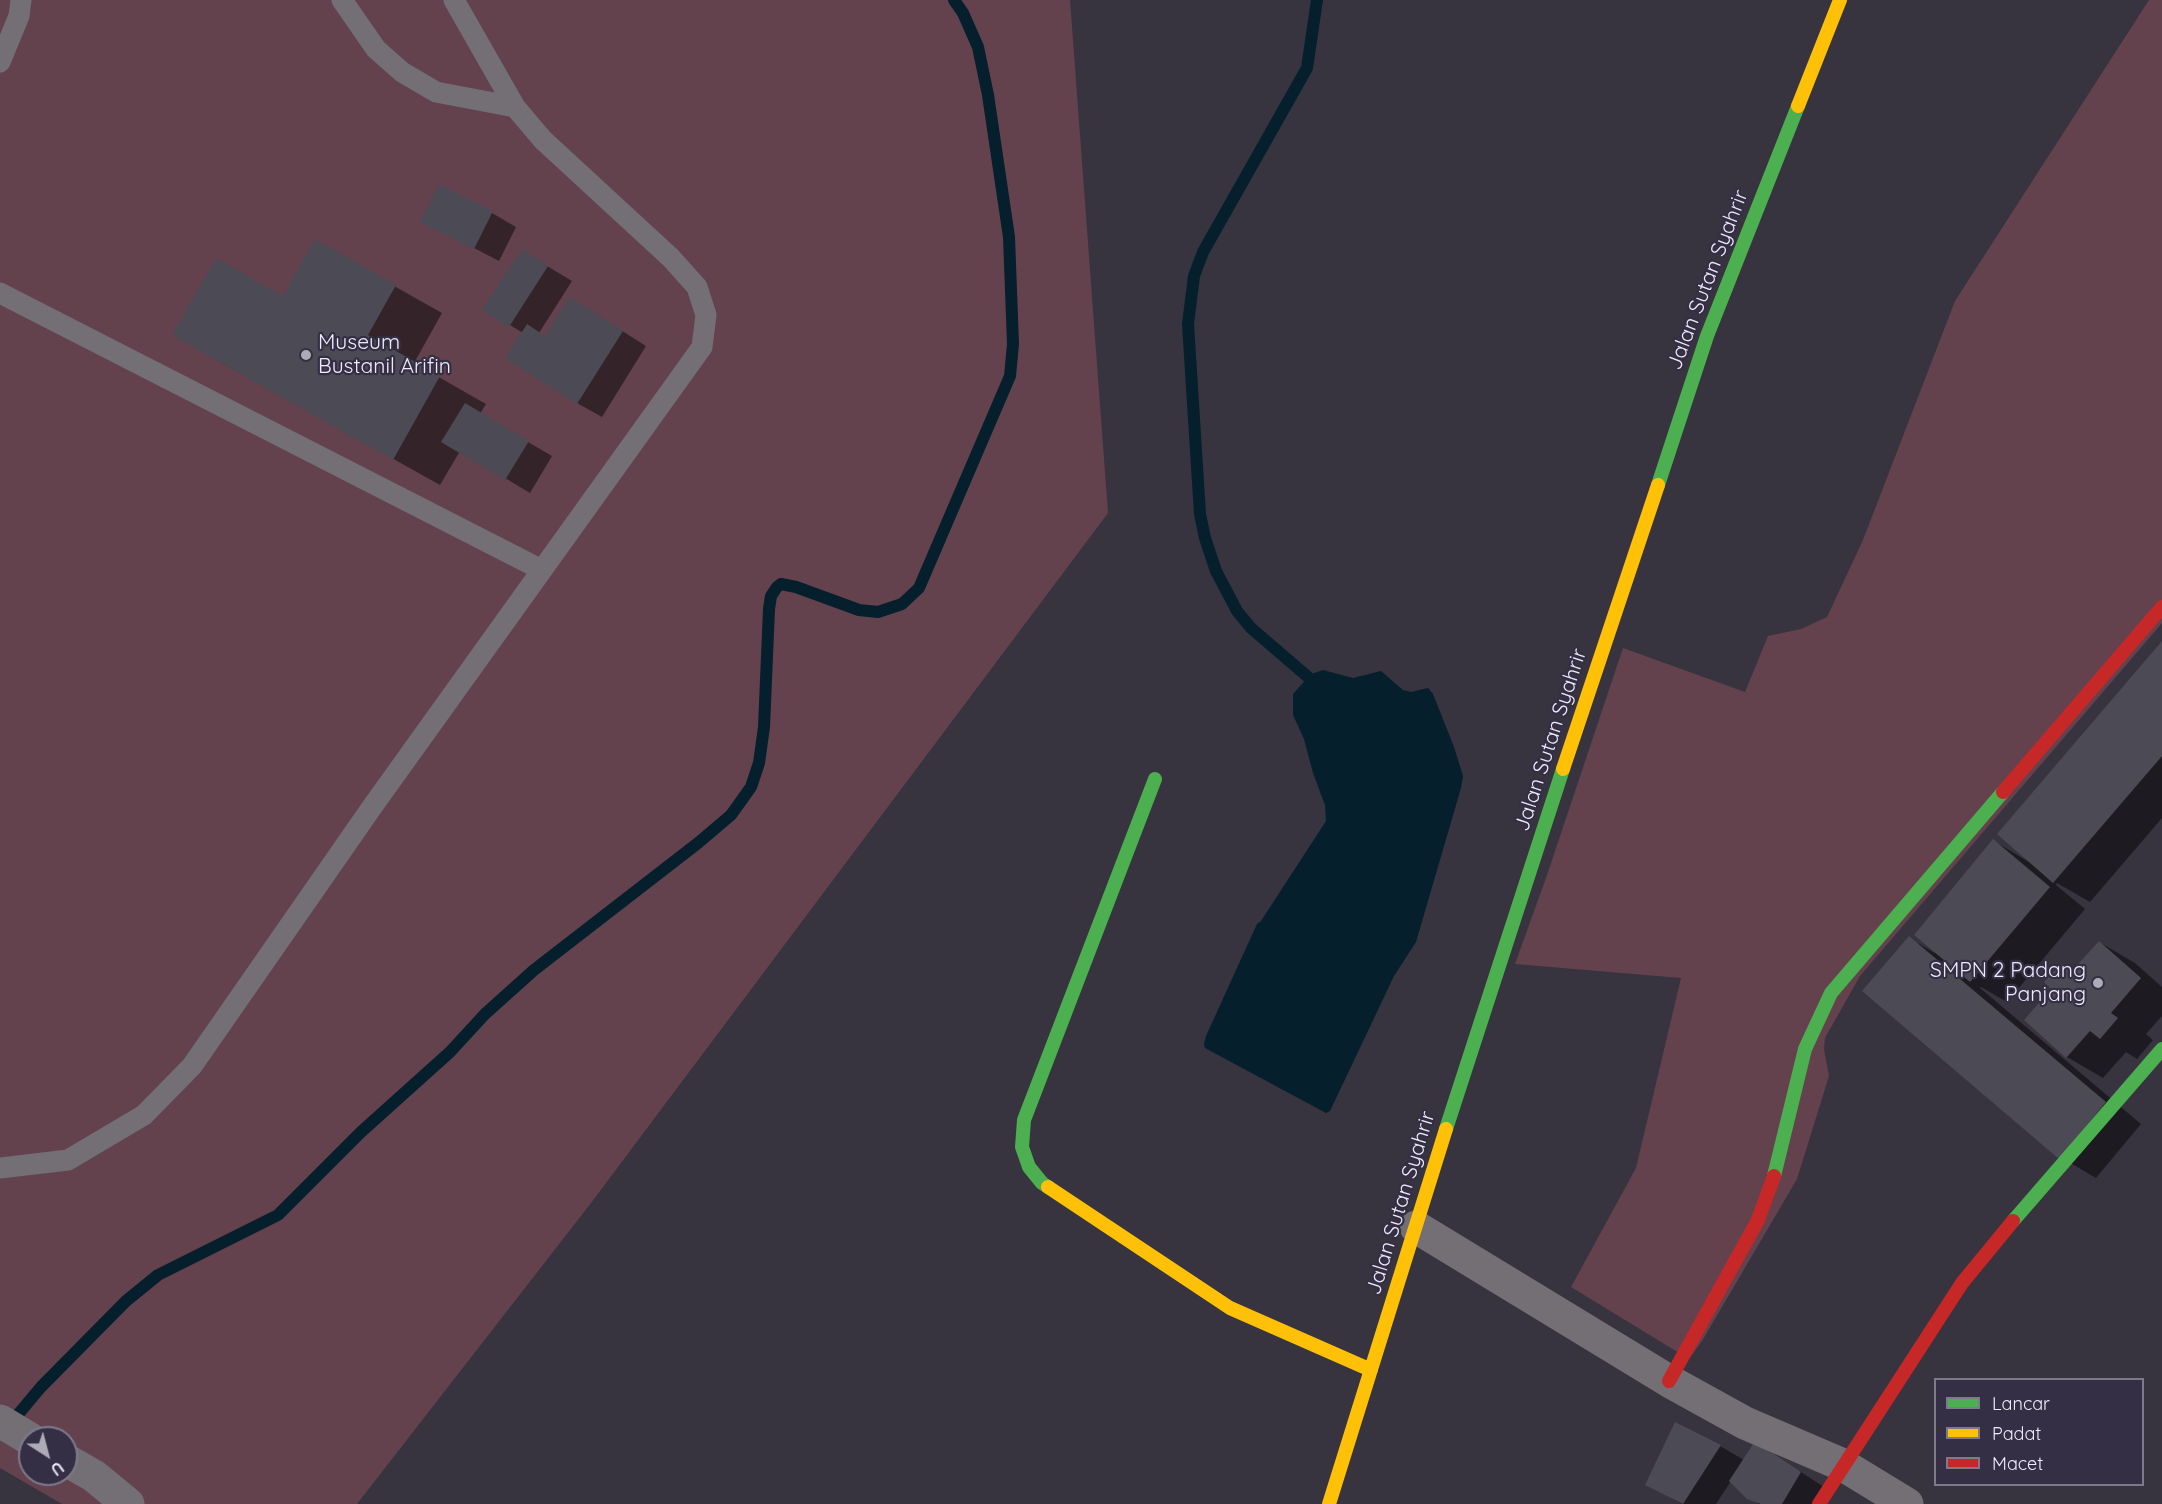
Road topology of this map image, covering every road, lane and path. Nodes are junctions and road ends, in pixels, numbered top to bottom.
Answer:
1 (21, 0) edge
2 (342, 0) edge
3 (454, 0) edge
4 (1840, 0) edge
5 (0, 62) edge
6 (514, 107) junction
7 (0, 294) edge
8 (542, 570) junction
9 (2162, 607) edge
10 (1155, 779) dead end
11 (2162, 1049) edge
12 (0, 1168) edge
13 (1416, 1227) junction
14 (1371, 1370) junction
15 (1669, 1381) junction
16 (0, 1421) edge
17 (18, 1432) edge
18 (1843, 1465) junction
19 (78, 1467) edge
20 (128, 1504) edge
21 (1329, 1504) edge
22 (1819, 1504) edge
23 (1907, 1504) edge

1 - 5 lane
2 - 6 lane
3 - 6 lane
4 - 13 main road, Jalan Sutan Syahrir
6 - 8 lane
7 - 8 lane
8 - 12 lane
9 - 15 main road
10 - 14 main road
11 - 18 main road
13 - 14 main road, Jalan Sutan Syahrir
13 - 15 street
14 - 21 main road, Jalan Sutan Syahrir
15 - 18 street
16 - 17 street
18 - 22 main road
18 - 23 street
19 - 20 street

